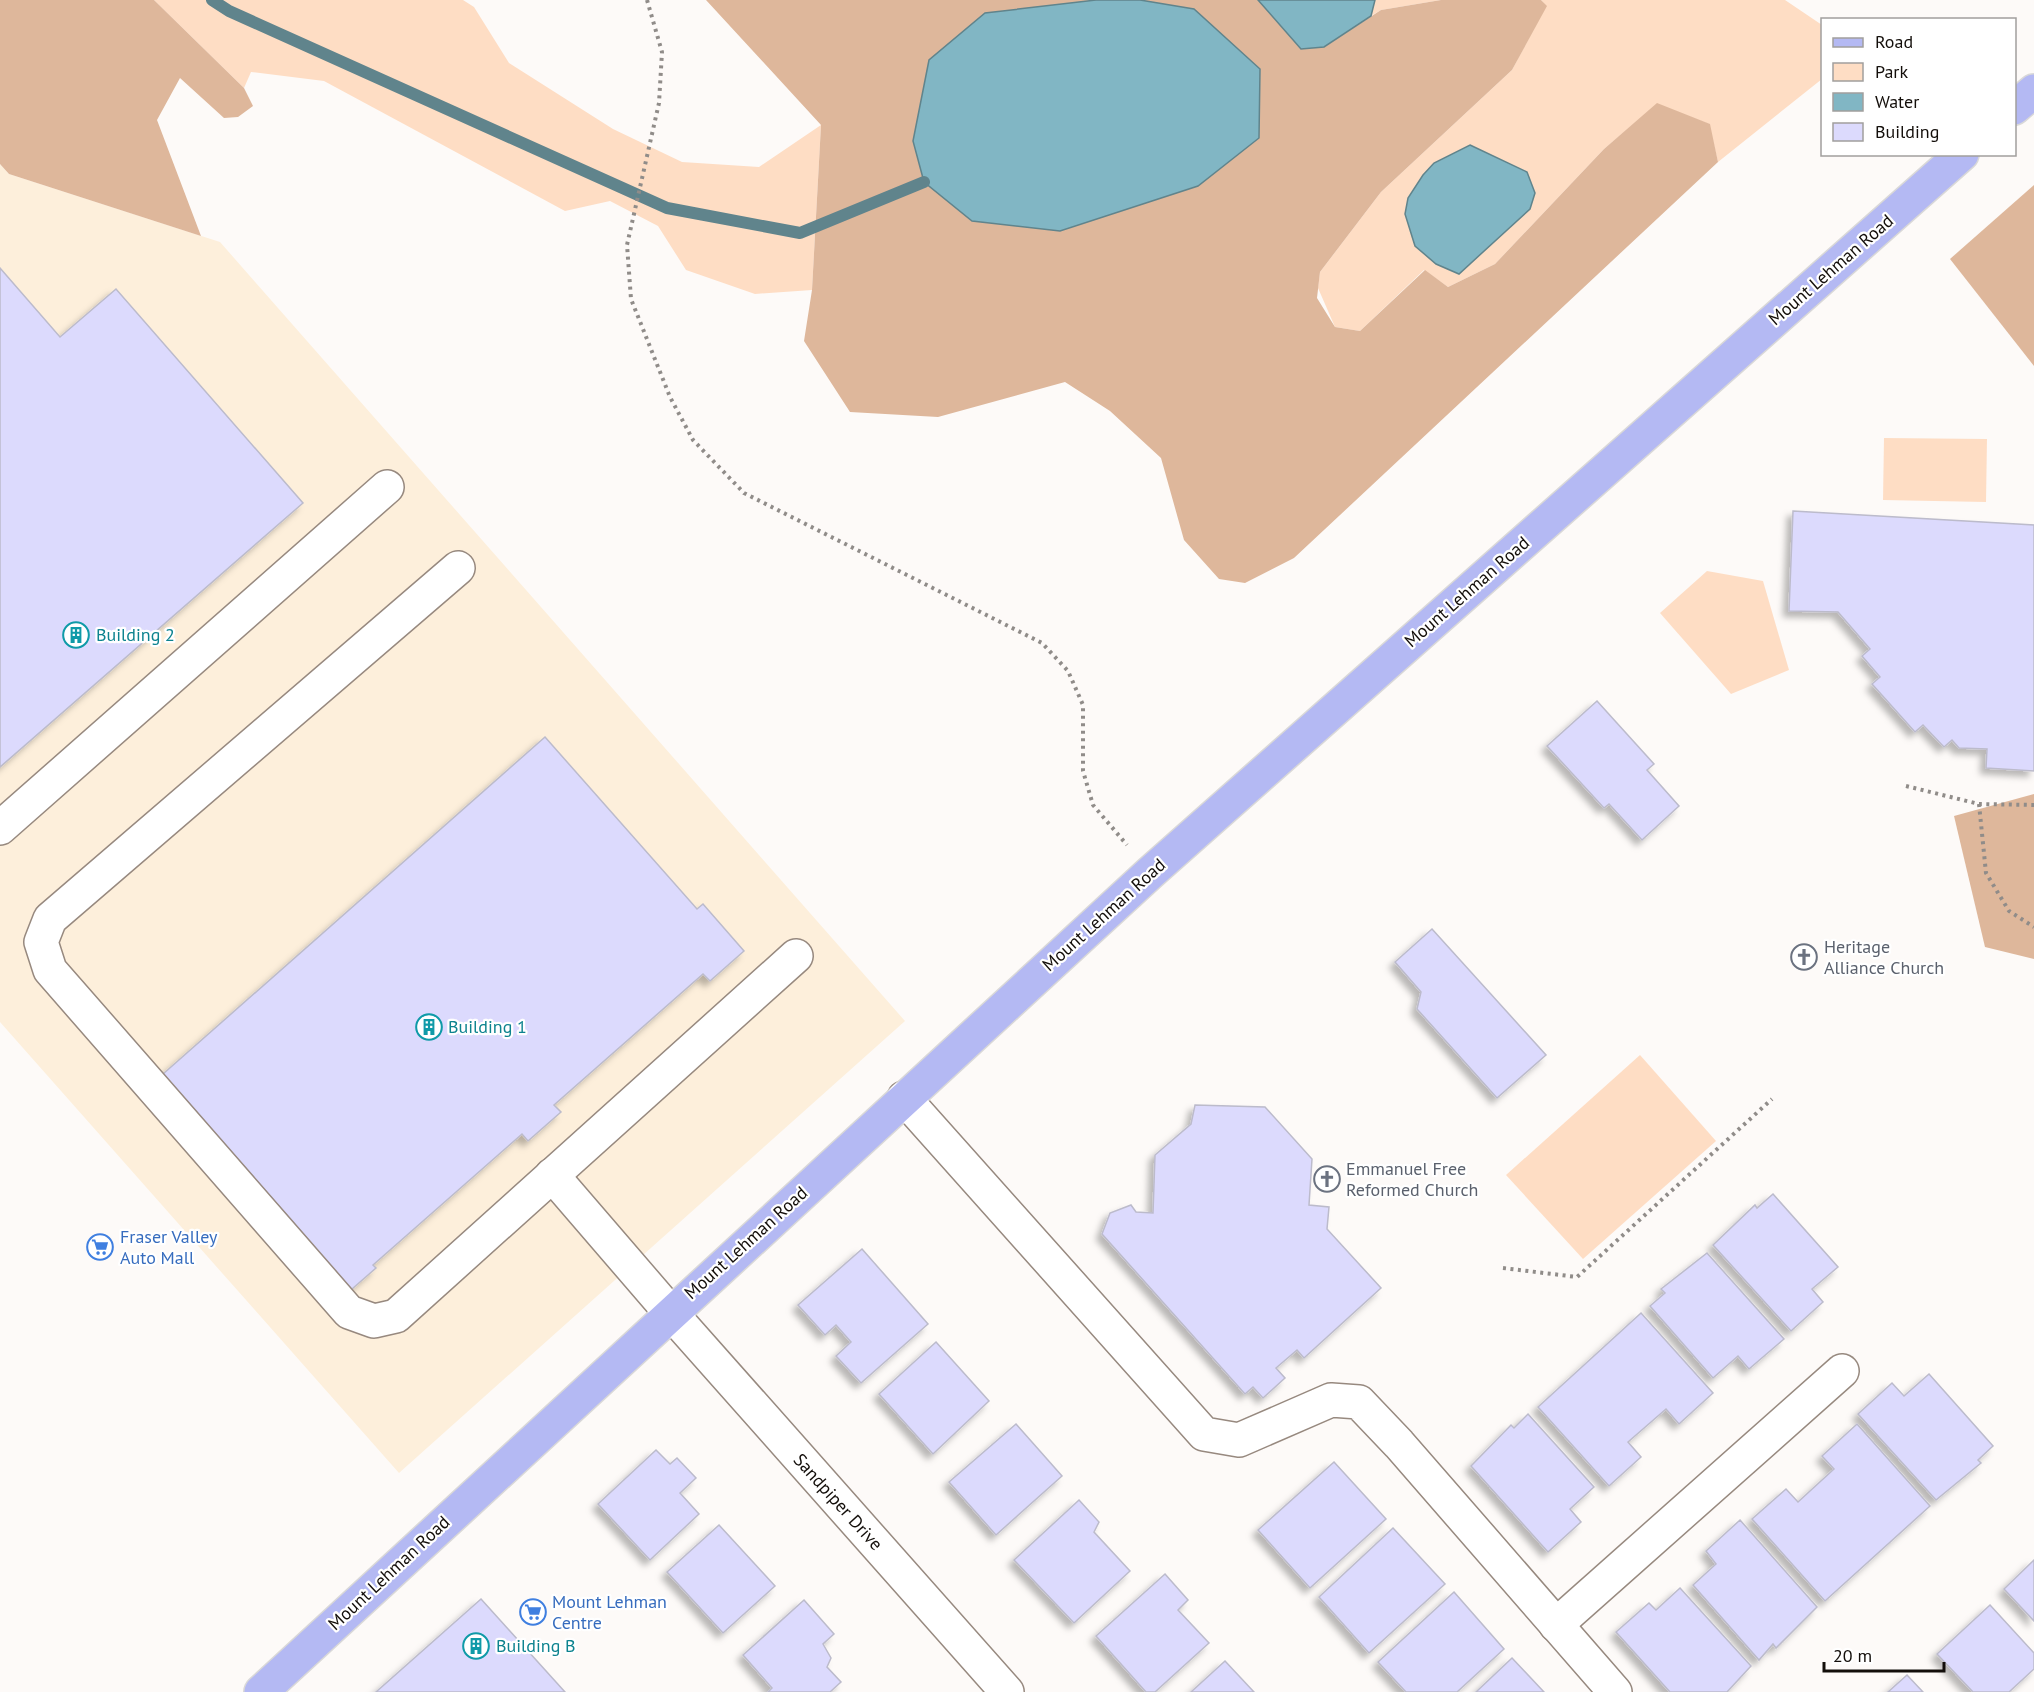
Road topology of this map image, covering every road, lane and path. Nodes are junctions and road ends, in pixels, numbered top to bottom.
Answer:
1 (647, 0) edge
2 (2034, 91) edge
3 (2016, 106) edge
4 (1960, 156) edge
5 (387, 487) dead end
6 (458, 568) dead end
7 (1906, 786) dead end
8 (1979, 804) junction
9 (2034, 806) edge
10 (0, 828) edge
11 (1150, 873) junction
12 (2034, 927) edge
13 (796, 956) dead end
14 (904, 1098) junction
15 (1772, 1099) dead end
16 (552, 1175) junction
17 (1503, 1268) dead end
18 (670, 1312) junction
19 (1842, 1371) dead end
20 (1556, 1625) junction
21 (261, 1692) edge
22 (1007, 1692) edge
23 (1615, 1692) edge

1 - 11 path
2 - 3 main road
4 - 11 main road, Mount Lehman Road
5 - 10 street
6 - 16 street
7 - 8 path
8 - 9 path
8 - 12 path
11 - 14 main road, Mount Lehman Road
13 - 16 street
14 - 18 main road, Mount Lehman Road
14 - 20 street
15 - 17 path
16 - 18 street, Sandpiper Drive
18 - 21 main road, Mount Lehman Road
18 - 22 street, Sandpiper Drive
19 - 20 street
20 - 23 street

